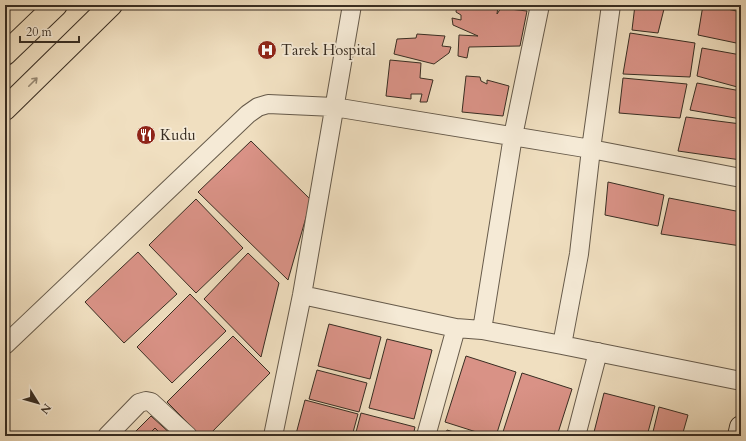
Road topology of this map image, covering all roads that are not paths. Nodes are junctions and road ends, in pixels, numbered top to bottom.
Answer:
1 (56, 5) edge
2 (111, 5) edge
3 (352, 5) edge
4 (540, 5) edge
5 (611, 5) edge
6 (5, 54) edge
7 (334, 107) junction
8 (5, 109) edge
9 (513, 136) junction
10 (591, 149) junction
11 (741, 178) edge
12 (302, 295) junction
13 (456, 328) junction
14 (482, 330) junction
15 (5, 345) edge
16 (562, 345) junction
17 (598, 352) junction
18 (741, 381) edge
19 (741, 427) edge
20 (107, 436) edge
21 (188, 436) edge
22 (272, 436) edge
23 (426, 436) edge
24 (576, 436) edge
25 (739, 436) edge

1 - 6 highway
8 -> 2 highway
3 - 7 street
4 - 9 street
5 - 10 street
7 - 9 street
7 - 12 street
7 - 15 street
9 - 10 street
9 - 14 street
10 - 11 street
10 - 16 street
12 - 13 street
12 - 22 street
13 - 14 street
13 - 23 street
14 - 16 street
16 - 17 street
17 - 18 street
17 - 24 street
19 - 25 street
20 - 21 street

